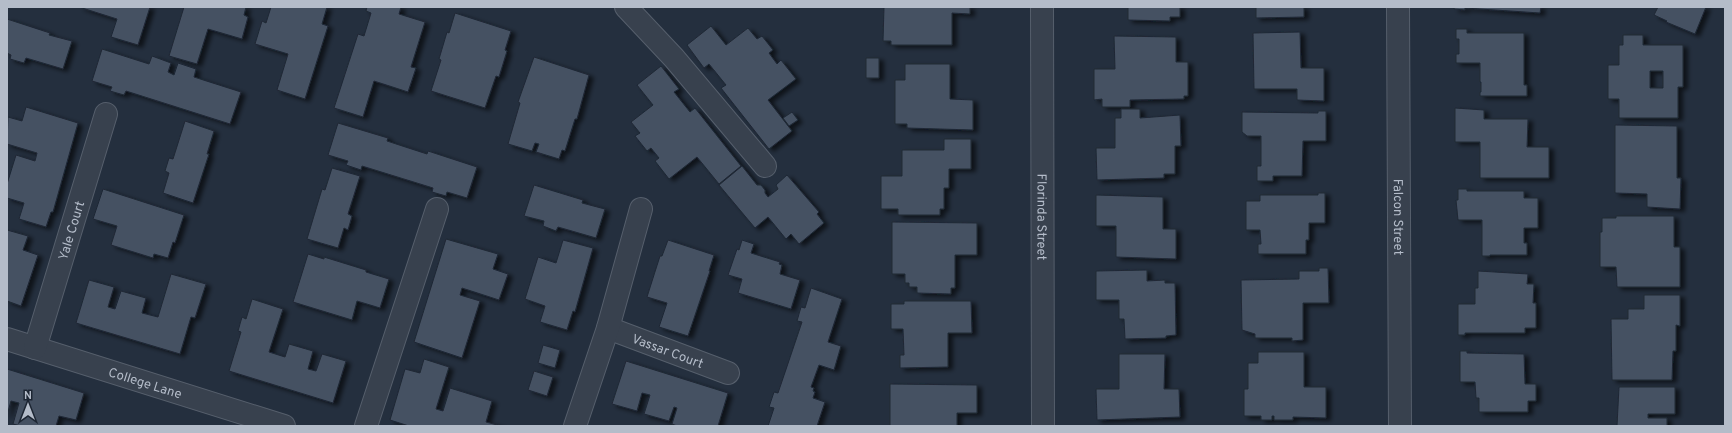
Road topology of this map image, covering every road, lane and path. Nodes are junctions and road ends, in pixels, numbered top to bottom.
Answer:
1 (626, 7) edge
2 (1042, 7) edge
3 (1398, 7) edge
4 (106, 114) dead end
5 (765, 166) dead end
6 (438, 208) dead end
7 (641, 208) dead end
8 (608, 328) junction
9 (7, 338) edge
10 (35, 348) junction
11 (728, 373) dead end
12 (284, 426) edge
13 (366, 426) edge
14 (575, 426) edge
15 (1043, 426) edge
16 (1400, 426) edge

1 - 5 street
2 - 15 street, Florinda Street
3 - 16 street, Falcon Street
4 - 10 street, Yale Court
6 - 13 street
7 - 8 street
8 - 11 street, Vassar Court
8 - 14 street
9 - 10 street, College Lane
10 - 12 street, College Lane

